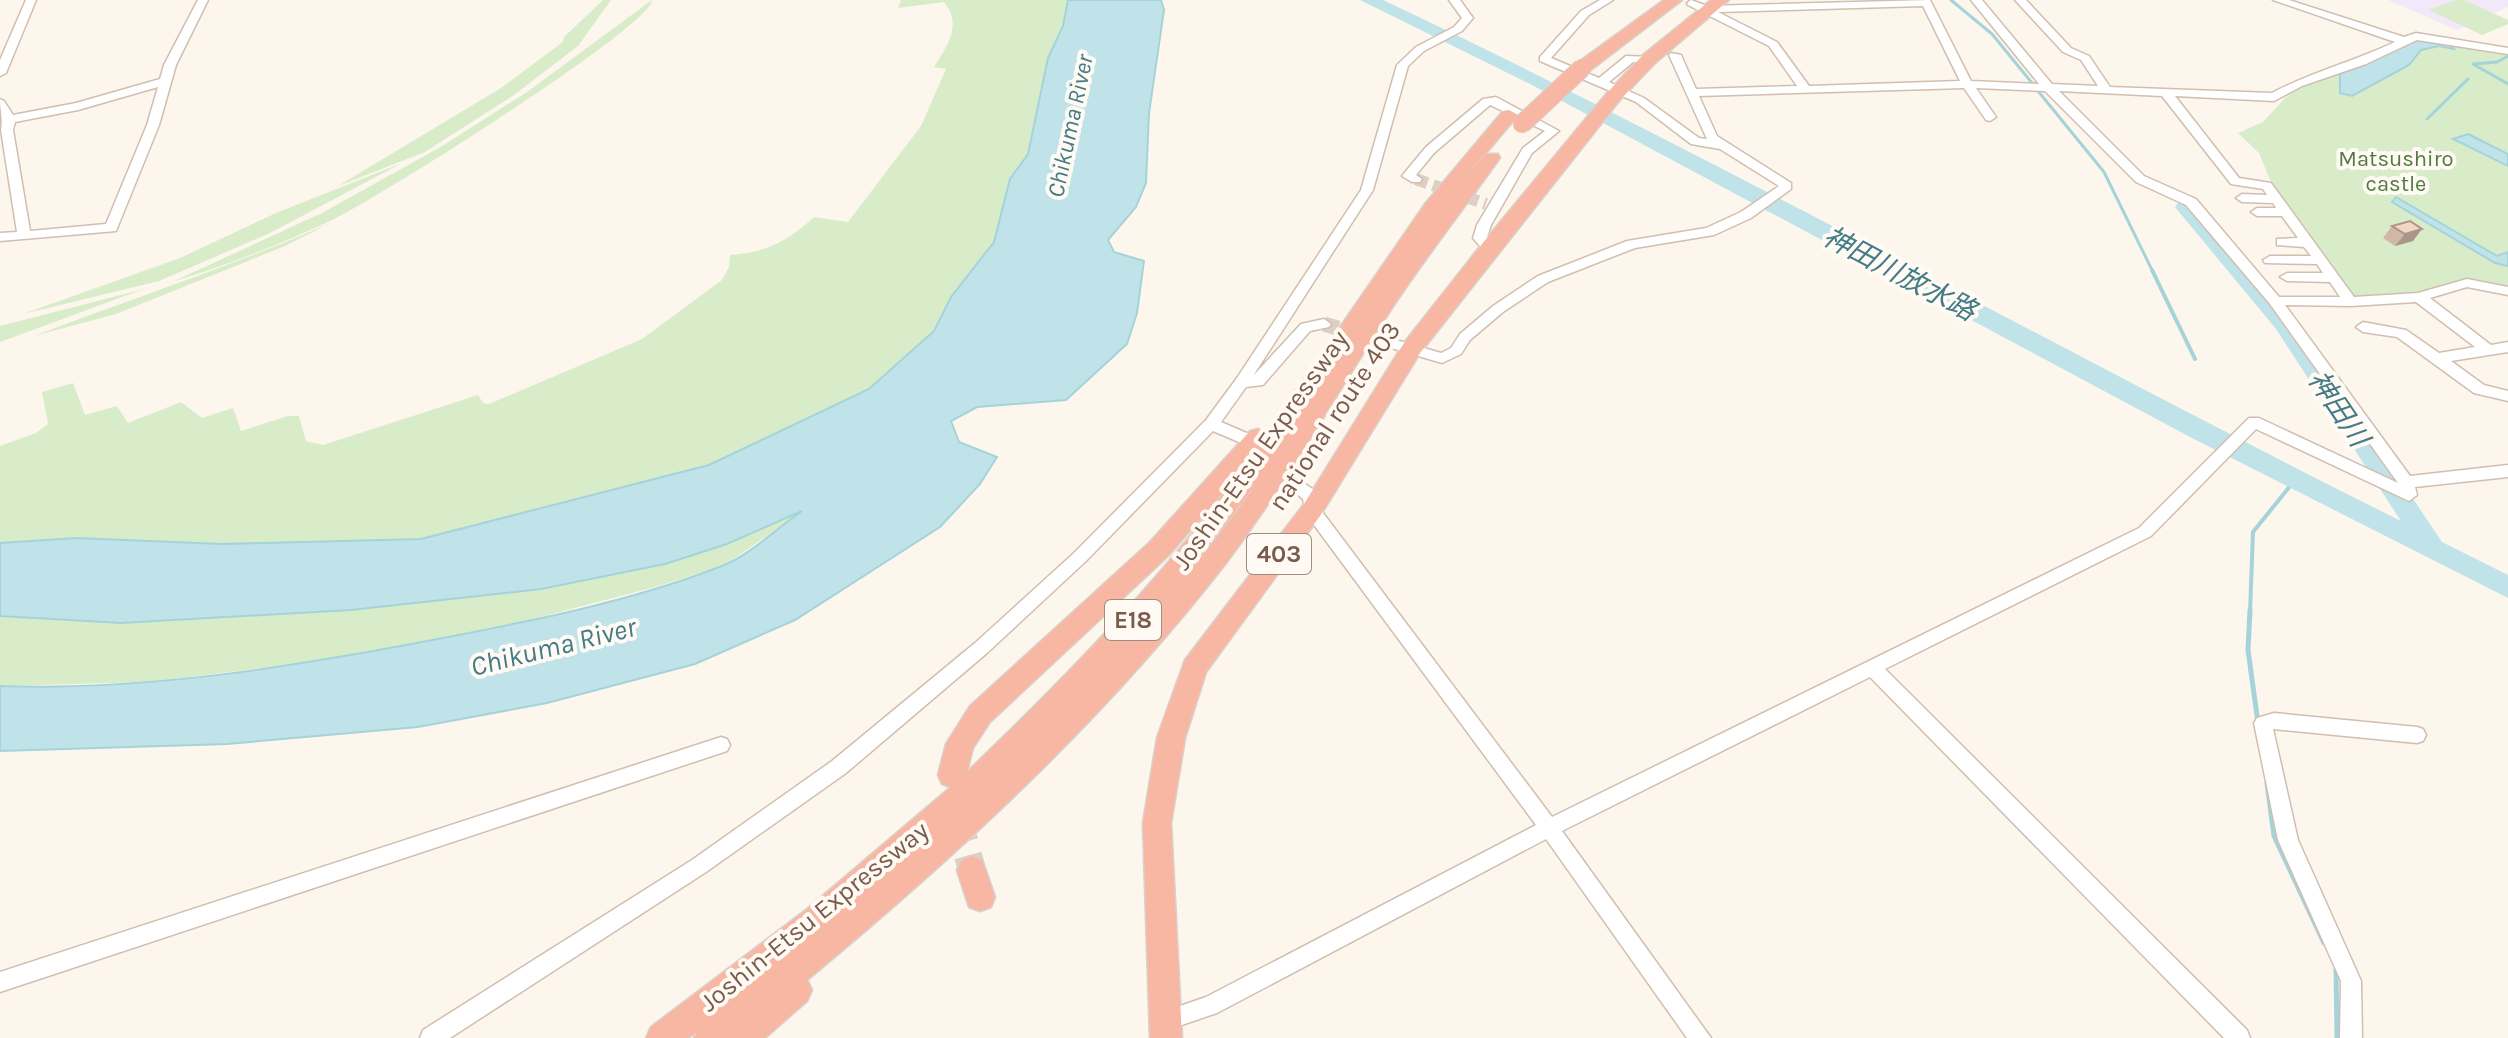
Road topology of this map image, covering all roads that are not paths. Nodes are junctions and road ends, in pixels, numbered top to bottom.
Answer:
1 (31, 0) edge
2 (203, 0) edge
3 (1454, 0) edge
4 (1608, 0) edge
5 (1652, 0) edge
6 (1674, 0) edge
7 (1976, 0) edge
8 (2020, 0) edge
9 (2278, 0) edge
10 (1926, 1) edge
11 (1707, 4) edge
12 (1746, 8) junction
13 (1729, 19) junction
14 (2401, 40) junction
15 (2508, 51) edge
16 (1675, 55) dead end
17 (1575, 64) junction
18 (0, 73) edge
19 (165, 81) junction
20 (1967, 84) junction
21 (2048, 87) junction
22 (1805, 89) junction
23 (1611, 90) junction
24 (2106, 90) junction
25 (1692, 93) junction
26 (2166, 93) junction
27 (0, 105) edge
28 (1990, 117) dead end
29 (9, 119) junction
30 (1515, 120) junction
31 (1720, 145) junction
32 (1416, 179) dead end
33 (2242, 198) dead end
34 (2277, 199) junction
35 (2257, 212) dead end
36 (2286, 212) junction
37 (24, 234) junction
38 (0, 237) edge
39 (2282, 242) dead end
40 (2309, 243) junction
41 (1489, 248) junction
42 (1395, 255) junction
43 (2270, 260) dead end
44 (2322, 260) junction
45 (2287, 277) dead end
46 (2334, 278) junction
47 (2508, 291) edge
48 (2419, 297) junction
49 (2275, 301) junction
50 (2351, 302) junction
51 (1324, 324) dead end
52 (2363, 327) dead end
53 (1386, 342) tunnel mouth
54 (2508, 347) edge
55 (1412, 348) junction
56 (2488, 350) junction
57 (2437, 358) junction
58 (1242, 382) junction
59 (2508, 396) edge
60 (1211, 424) junction
61 (1244, 438) dead end
62 (2508, 471) edge
63 (2406, 482) junction
64 (1293, 484) dead end
65 (1312, 510) junction
66 (1871, 667) junction
67 (2417, 735) dead end
68 (721, 745) dead end
69 (952, 775) dead end
70 (1008, 786) junction
71 (1549, 828) junction
72 (0, 982) edge
73 (1167, 1029) edge
74 (431, 1038) edge
75 (662, 1038) edge
76 (710, 1038) edge
77 (741, 1038) edge
78 (1700, 1038) edge
79 (2239, 1038) edge
80 (2351, 1038) edge

1 - 18 street
2 - 19 street
3 - 58 street
4 - 23 street
5 - 17 highway, Joshin-Etsu Expressway / E18
6 - 17 highway, Joshin-Etsu Expressway / E18
7 - 21 street
8 - 24 street
9 - 14 street
10 - 12 street
10 - 20 street
11 - 12 street
11 - 13 street
11 - 23 highway, national route 403 / 403
12 - 13 street
13 - 22 street
14 - 15 street
14 - 26 street
16 - 25 street
17 - 30 highway, Joshin-Etsu Expressway / E18, bridge
19 - 29 street
19 - 37 street
20 - 21 street
20 - 22 street
20 - 28 street
21 - 24 street
21 - 49 street
22 - 25 street
23 - 31 street
23 - 41 highway, national route 403 / 403
24 - 26 street
25 - 31 street
26 - 34 street
27 - 29 street
29 - 37 street
30 - 42 highway, Joshin-Etsu Expressway / E18
30 - 70 highway, Joshin-Etsu Expressway / E18
31 - 55 street
32 - 41 street
33 - 34 street
34 - 36 street
35 - 36 street
36 - 40 street
37 - 38 street
39 - 40 street
40 - 44 street
41 - 55 highway, national route 403 / 403
42 - 69 highway
42 - 75 highway, Joshin-Etsu Expressway / E18
43 - 44 street
44 - 46 street
45 - 46 street
46 - 50 street
47 - 48 street
48 - 50 street
48 - 56 street
49 - 50 street
49 - 63 street
51 - 58 street
52 - 57 street
53 - 55 street
54 - 56 street
55 - 65 highway, national route 403 / 403
56 - 57 street
57 - 59 street
58 - 60 street
60 - 61 street
60 - 74 street
62 - 63 street
63 - 66 street
64 - 65 street
65 - 71 street
65 - 73 highway, national route 403 / 403
66 - 71 street
66 - 79 street
67 - 80 street
68 - 72 street
70 - 76 highway, Joshin-Etsu Expressway / E18
70 - 77 highway
71 - 73 street
71 - 78 street

